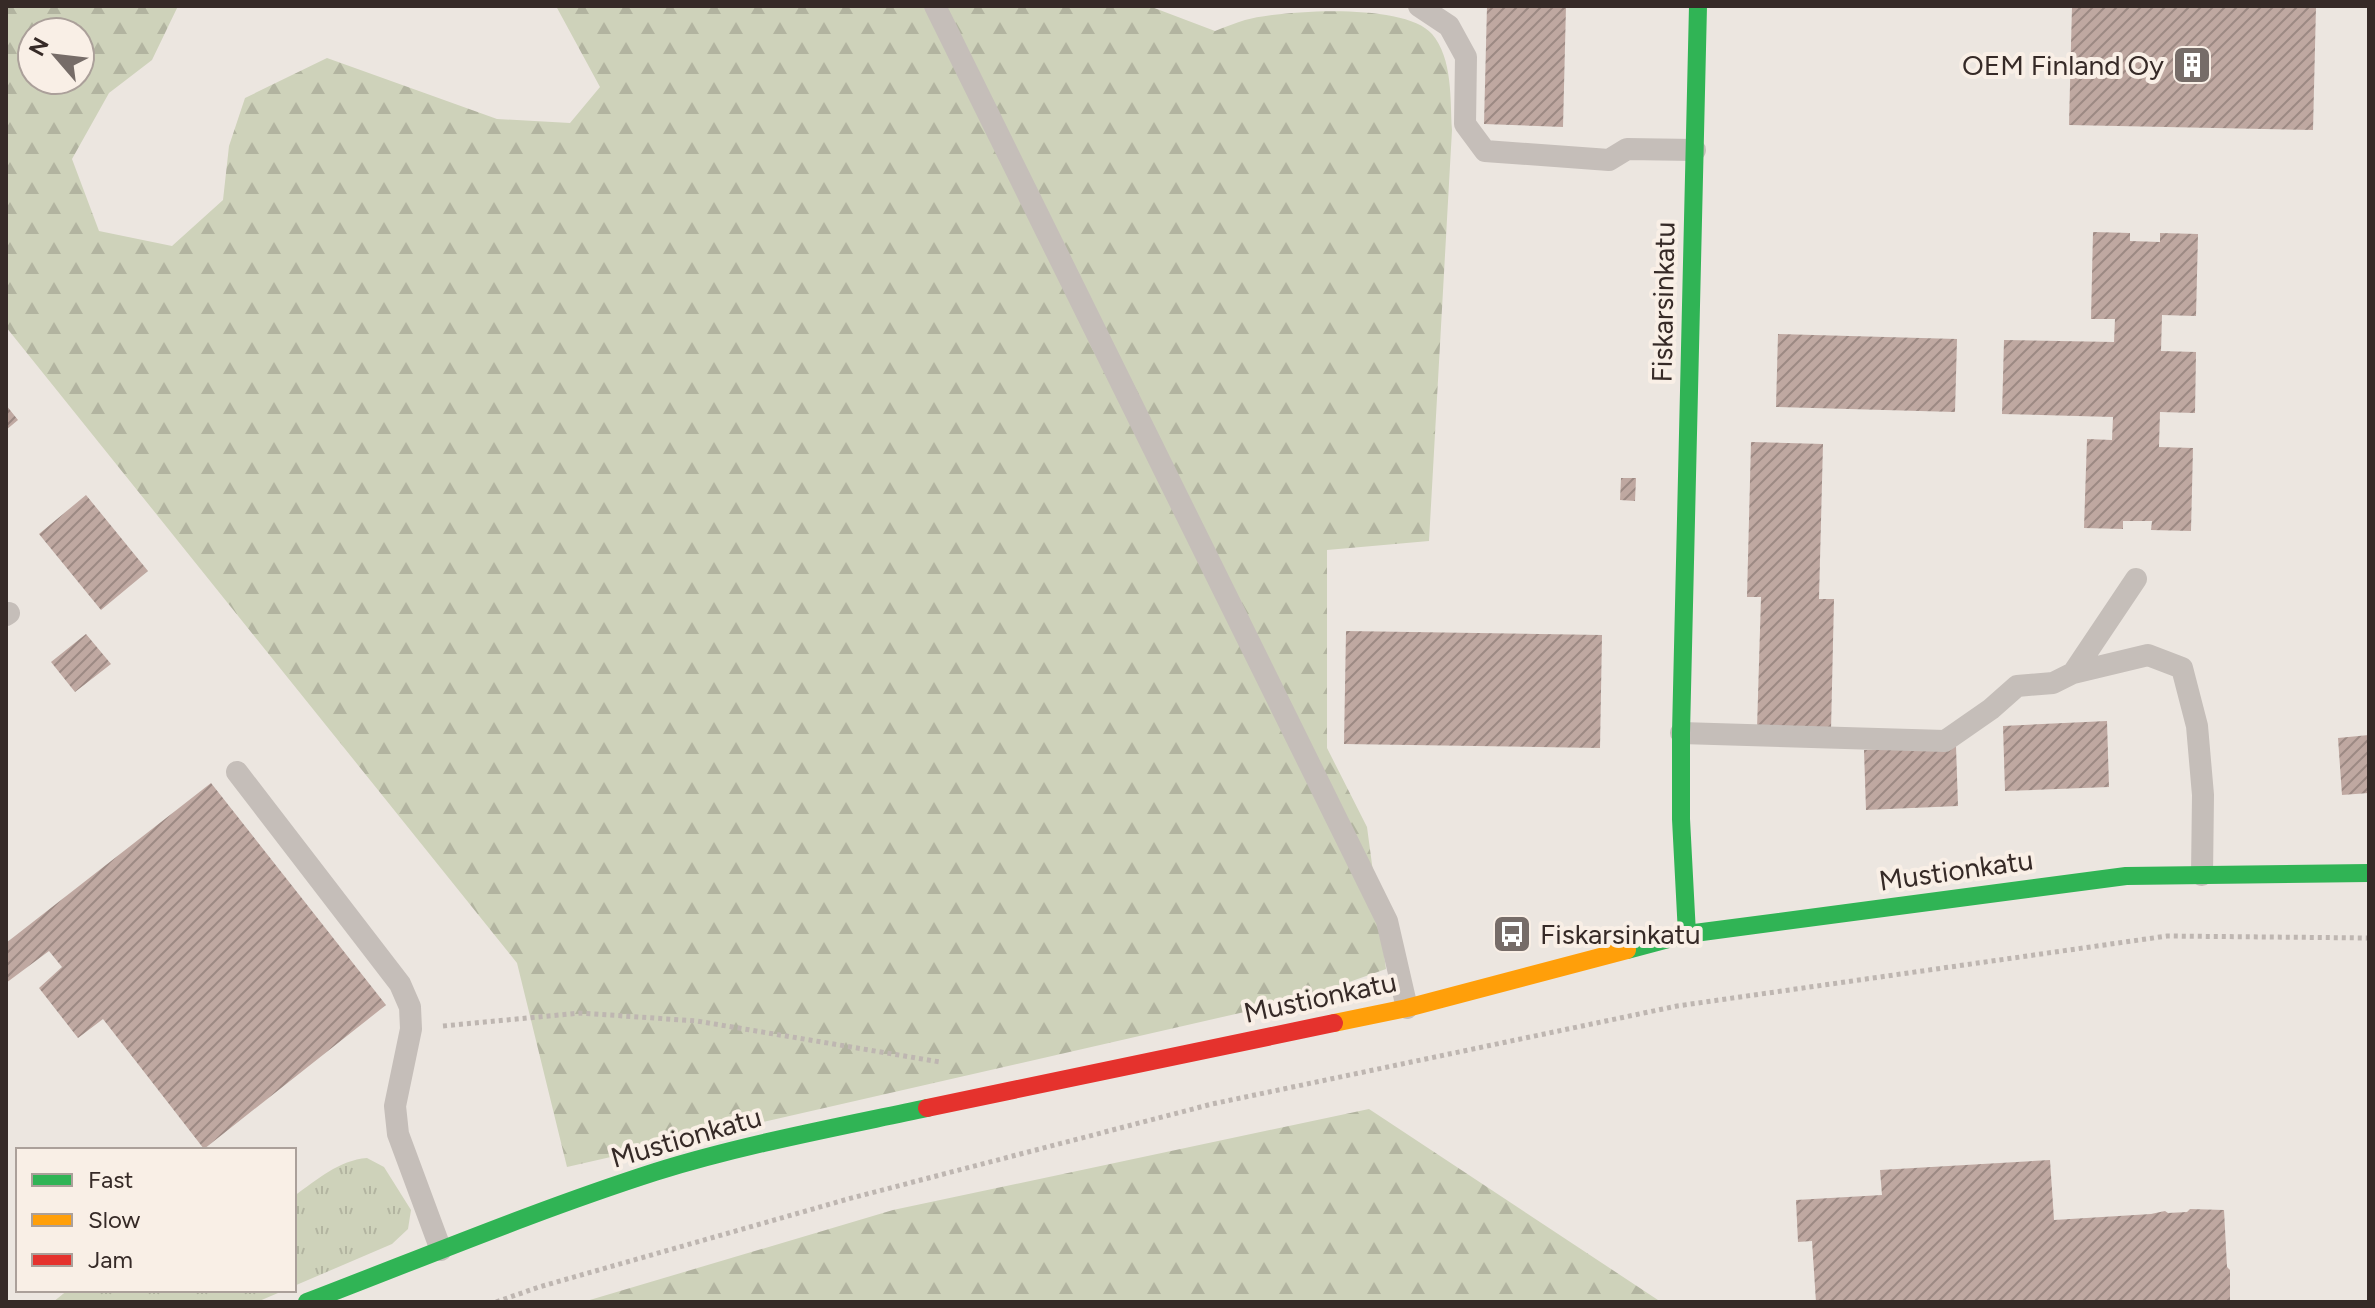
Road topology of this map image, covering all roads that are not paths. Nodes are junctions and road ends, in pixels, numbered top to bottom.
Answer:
1 (935, 6) edge
2 (1419, 6) edge
3 (1698, 6) edge
4 (1695, 150) junction
5 (2136, 579) dead end
6 (2073, 673) junction
7 (1681, 733) junction
8 (237, 772) dead end
9 (2369, 873) edge
10 (2202, 875) junction
11 (1687, 934) junction
12 (1407, 1008) junction
13 (441, 1250) junction
14 (307, 1302) edge

1 - 12 lane
2 - 4 lane
3 - 4 street, Fiskarsinkatu
4 - 7 street, Fiskarsinkatu
5 - 6 lane
6 - 7 lane
6 - 10 lane
7 - 11 street, Fiskarsinkatu
8 - 13 lane
9 - 10 street, Mustionkatu
10 - 11 street, Mustionkatu
11 - 12 street, Mustionkatu
12 - 13 street, Mustionkatu
13 - 14 street, Mustionkatu

